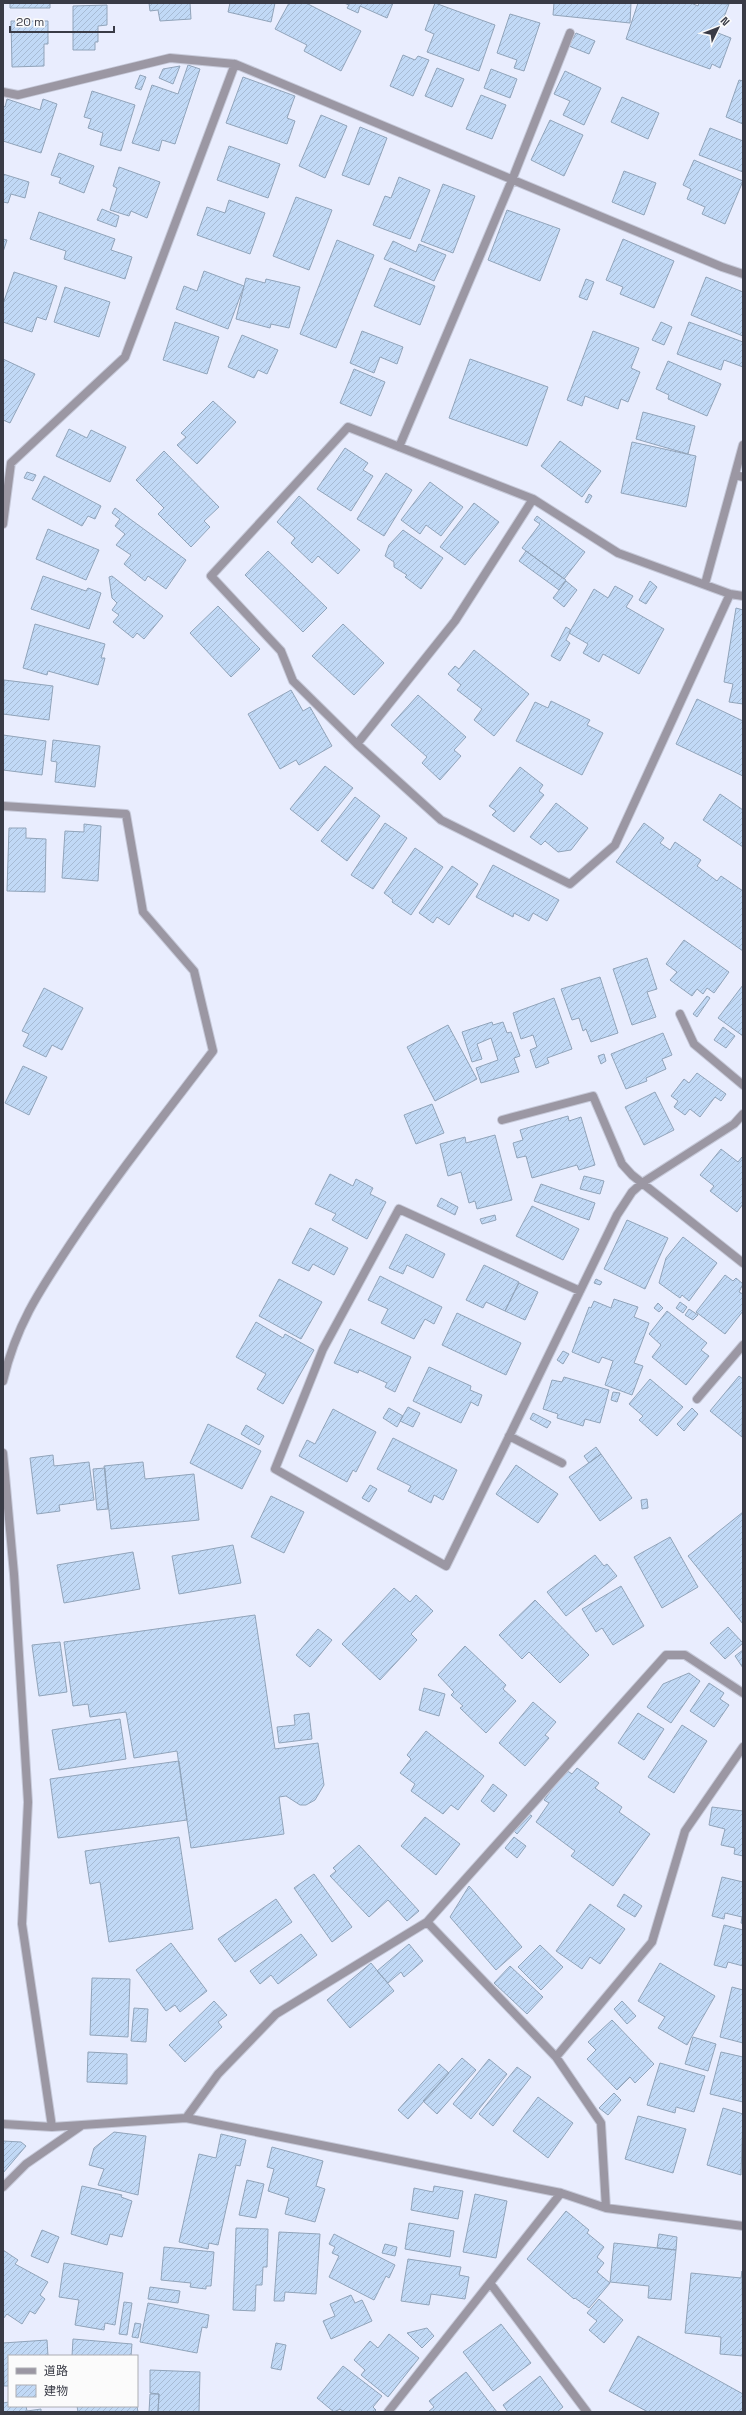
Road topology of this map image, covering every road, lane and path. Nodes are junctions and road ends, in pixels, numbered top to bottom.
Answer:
1 (570, 33) dead end
2 (235, 64) junction
3 (3, 92) edge
4 (512, 180) junction
5 (743, 274) edge
6 (743, 445) edge
7 (398, 447) junction
8 (7, 462) edge
9 (739, 476) edge
10 (533, 499) junction
11 (3, 524) edge
12 (705, 584) junction
13 (730, 594) junction
14 (743, 596) edge
15 (357, 744) junction
16 (3, 806) edge
17 (680, 1014) dead end
18 (743, 1085) edge
19 (743, 1114) edge
20 (502, 1120) dead end
21 (642, 1183) junction
22 (743, 1263) edge
23 (580, 1291) junction
24 (743, 1344) edge
25 (3, 1381) edge
26 (697, 1399) dead end
27 (509, 1436) junction
28 (3, 1453) edge
29 (562, 1463) dead end
30 (743, 1693) edge
31 (743, 1746) edge
32 (427, 1922) junction
33 (556, 2057) junction
34 (186, 2118) junction
35 (3, 2124) edge
36 (82, 2125) junction
37 (52, 2127) junction
38 (3, 2187) edge
39 (561, 2192) junction
40 (606, 2208) junction
41 (743, 2226) edge
42 (490, 2283) junction
43 (388, 2412) edge
44 (587, 2412) edge

1 - 4 street
2 - 3 street
2 - 4 street
2 - 8 street
4 - 5 street
4 - 7 street
6 - 9 street
7 - 10 street
7 - 15 street
8 - 11 street
9 - 12 street
10 - 12 street
10 - 15 street
12 - 13 street
13 - 14 street
13 - 15 street
16 - 25 street
17 - 18 street
19 - 21 street
20 - 21 street
21 - 22 street
21 - 23 street
23 - 27 street
23 - 27 street
24 - 26 street
27 - 29 street
28 - 37 street
30 - 32 street
31 - 33 street
32 - 33 street
32 - 34 street
33 - 40 street
34 - 36 street
34 - 39 street
35 - 37 street
36 - 37 street
36 - 38 street
39 - 40 street
39 - 42 street
40 - 41 street
42 - 43 street
42 - 44 street

